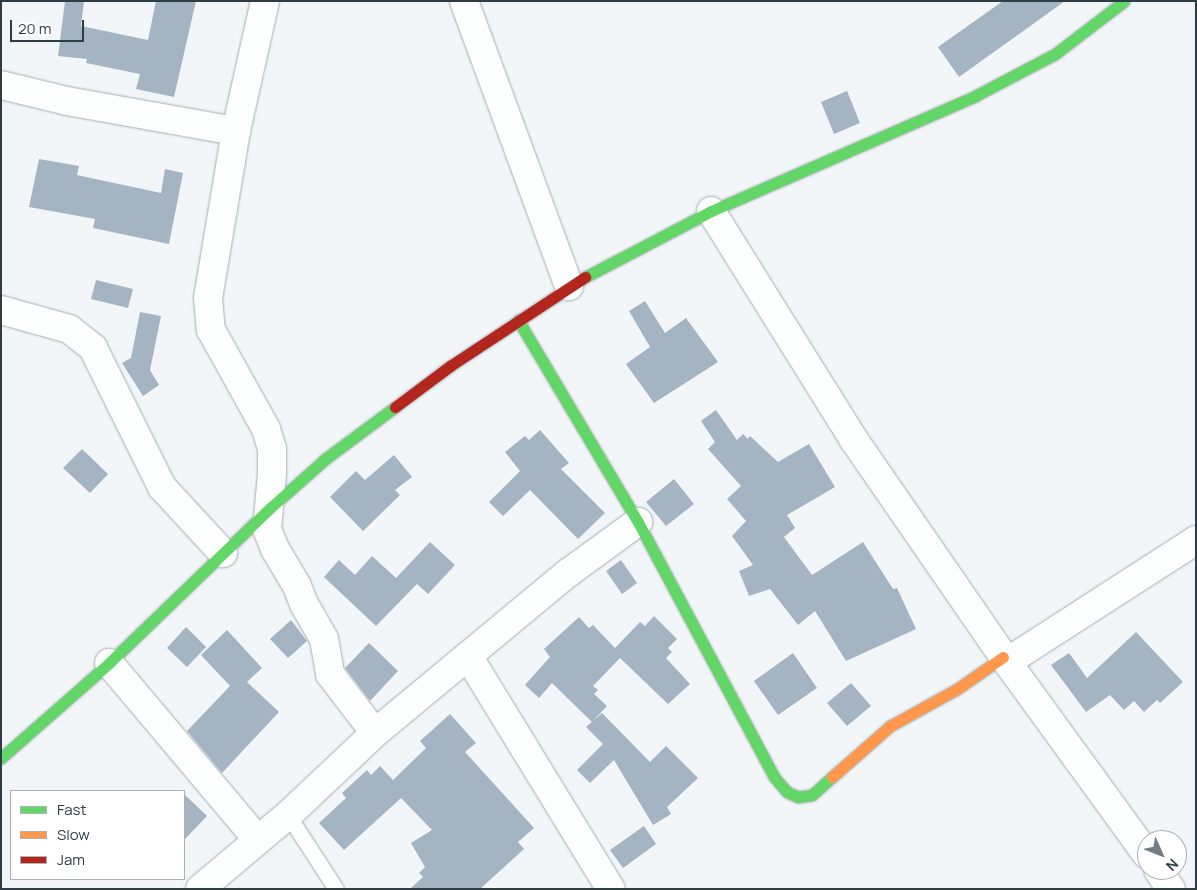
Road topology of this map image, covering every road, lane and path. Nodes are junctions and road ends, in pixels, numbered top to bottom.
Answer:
1 (265, 1) edge
2 (464, 1) edge
3 (1124, 1) edge
4 (1, 85) edge
5 (236, 131) junction
6 (711, 212) junction
7 (569, 286) junction
8 (1, 310) edge
9 (518, 320) junction
10 (270, 508) junction
11 (638, 522) junction
12 (1196, 540) edge
13 (222, 553) junction
14 (468, 656) junction
15 (1005, 660) junction
16 (110, 663) junction
17 (375, 733) junction
18 (2, 754) edge
19 (288, 816) junction
20 (258, 840) junction
21 (1137, 841) edge
22 (200, 889) edge
23 (336, 889) edge
24 (611, 889) edge

1 - 5 street
2 - 7 street
3 - 6 street
4 - 5 street
5 - 10 street
6 - 7 street
6 - 15 street
7 - 9 street
8 - 13 street
9 - 10 street
9 - 11 street
10 - 13 street
10 - 17 street
11 - 14 street
11 - 15 street
12 - 15 street
13 - 16 street
14 - 17 street
14 - 24 street
15 - 21 street
16 - 18 street
16 - 20 street
17 - 19 street
19 - 20 street
19 - 23 lane
20 - 22 street

